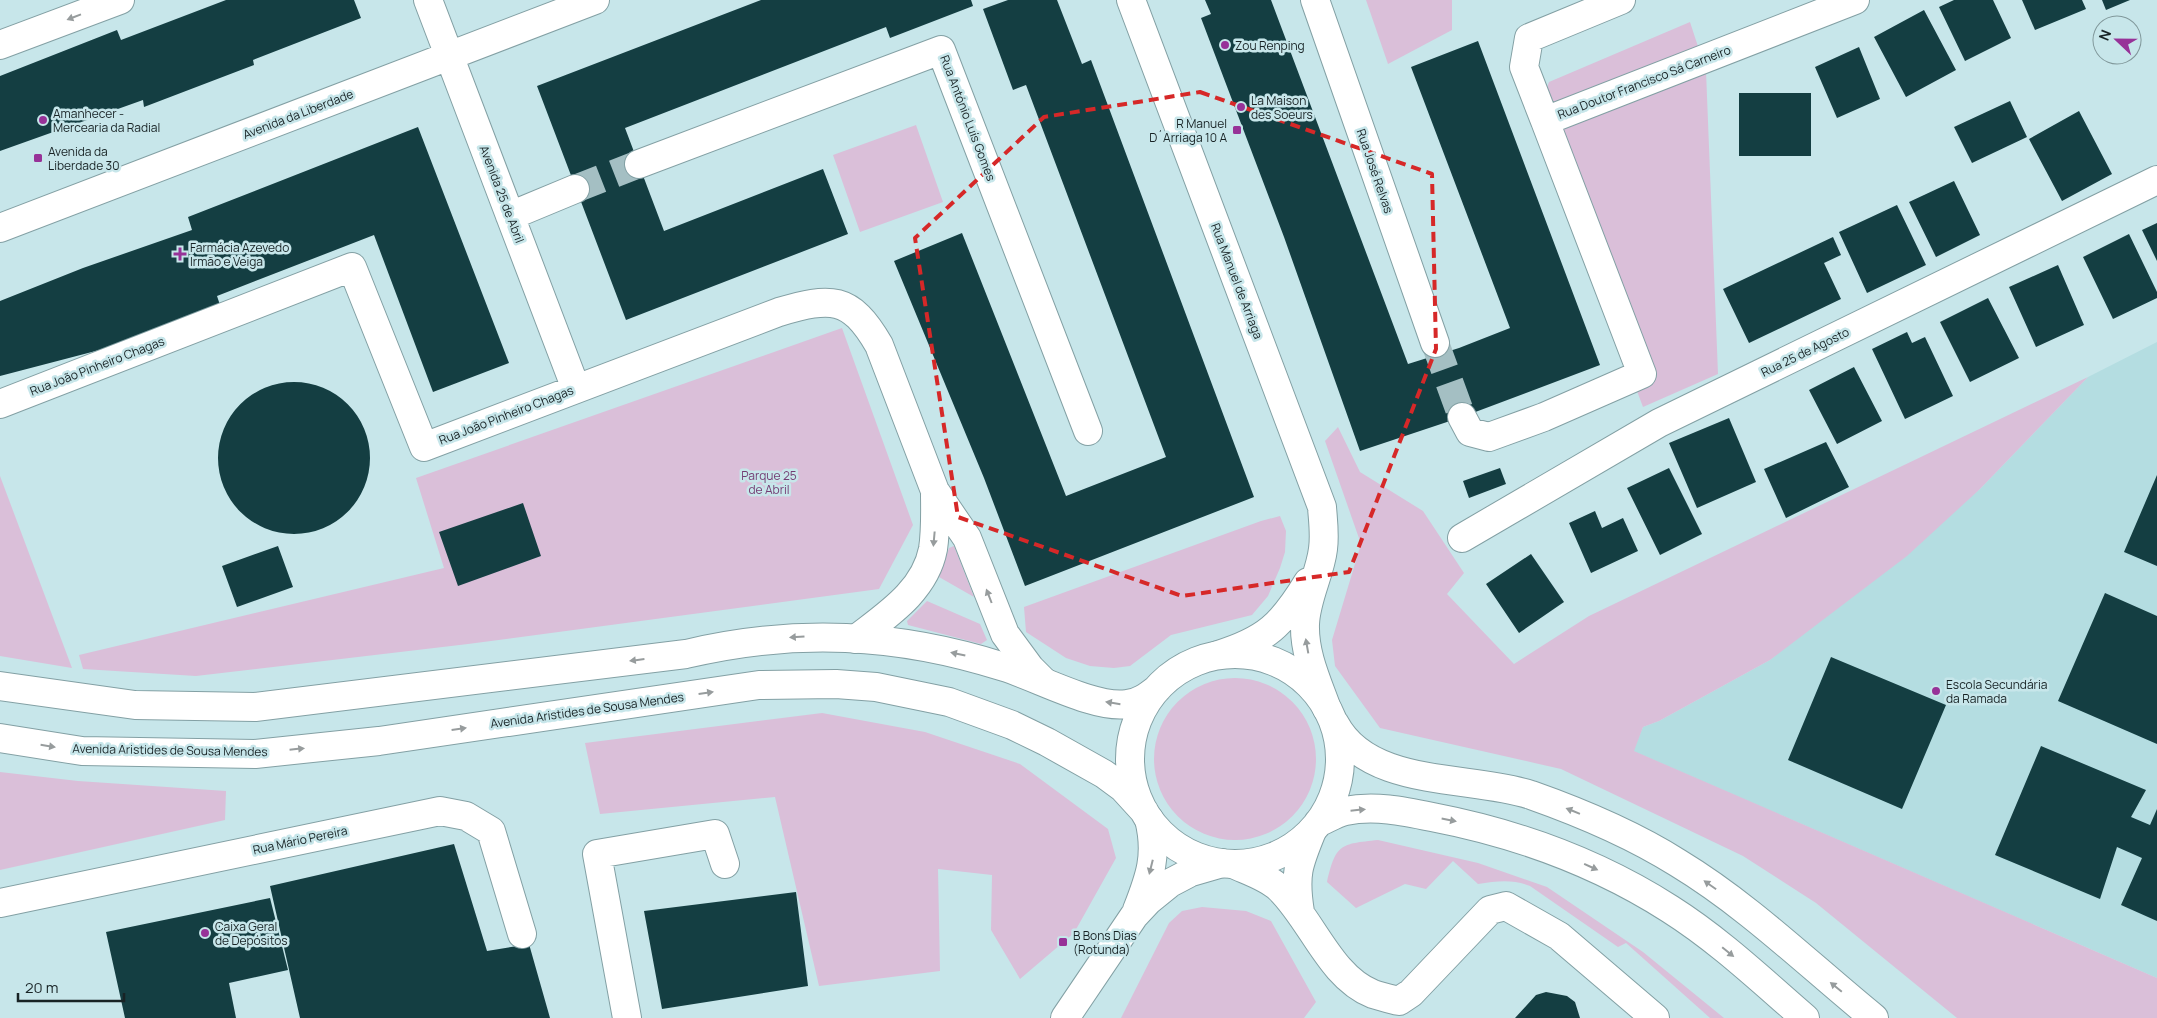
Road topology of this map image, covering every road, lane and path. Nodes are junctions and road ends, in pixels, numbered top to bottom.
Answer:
1 (120, 0) edge
2 (428, 0) edge
3 (595, 0) edge
4 (1131, 0) edge
5 (1315, 0) edge
6 (1621, 0) edge
7 (1855, 0) edge
8 (0, 45) edge
9 (450, 56) junction
10 (1545, 121) junction
11 (639, 164) tunnel mouth
12 (2157, 180) edge
13 (576, 189) tunnel mouth
14 (510, 216) junction
15 (0, 228) edge
16 (1435, 342) tunnel mouth
17 (576, 389) junction
18 (0, 404) edge
19 (1462, 417) tunnel mouth
20 (1088, 431) dead end
21 (935, 491) junction
22 (1462, 538) dead end
23 (1318, 566) junction
24 (856, 639) junction
25 (1218, 655) junction
26 (1043, 681) junction
27 (0, 686) edge
28 (1157, 689) junction
29 (1330, 713) junction
30 (0, 738) edge
31 (1146, 815) junction
32 (1315, 827) junction
33 (725, 864) dead end
34 (1227, 864) junction
35 (0, 903) edge
36 (1300, 912) junction
37 (1134, 916) junction
38 (522, 934) dead end
39 (627, 1018) edge
40 (1065, 1018) edge
41 (1655, 1018) edge
42 (1805, 1018) edge
43 (1874, 1018) edge

1 -> 8 street
2 - 9 street, Avenida 25 de Abril
3 - 9 street, Avenida da Liberdade
4 - 23 street, Rua Manuel de Arriaga
5 - 16 street, Rua José Relvas
6 - 10 street
7 - 10 street, Rua Doutor Francisco Sá Carneiro
9 - 14 street, Avenida 25 de Abril
9 - 15 street, Avenida da Liberdade
10 - 19 street, Rua Doutor Francisco Sá Carneiro
11 - 20 street, Rua António Luís Gomes
12 - 22 street, Rua 25 de Agosto
13 - 14 street
14 - 17 street, Avenida 25 de Abril
17 - 18 street, Rua João Pinheiro Chagas
17 - 21 street, Rua João Pinheiro Chagas
21 -> 24 street, Rua João Pinheiro Chagas
26 -> 21 street, Rua João Pinheiro Chagas
23 - 25 street, Rua Manuel de Arriaga
29 -> 23 street, Rua Manuel de Arriaga
26 -> 24 street
24 -> 27 street
25 - 28 street, Rua Manuel de Arriaga
25 - 29 street
28 -> 26 street
28 - 31 street
29 - 32 street
43 -> 29 street
30 -> 31 street, Avenida Aristides de Sousa Mendes
31 - 34 street, Avenida Aristides de Sousa Mendes
31 -> 37 street
32 - 34 street
32 - 36 street
32 -> 42 street
33 - 39 street
34 - 36 street
34 - 37 street
35 - 38 street, Rua Mário Pereira
36 - 41 street
37 - 40 street

